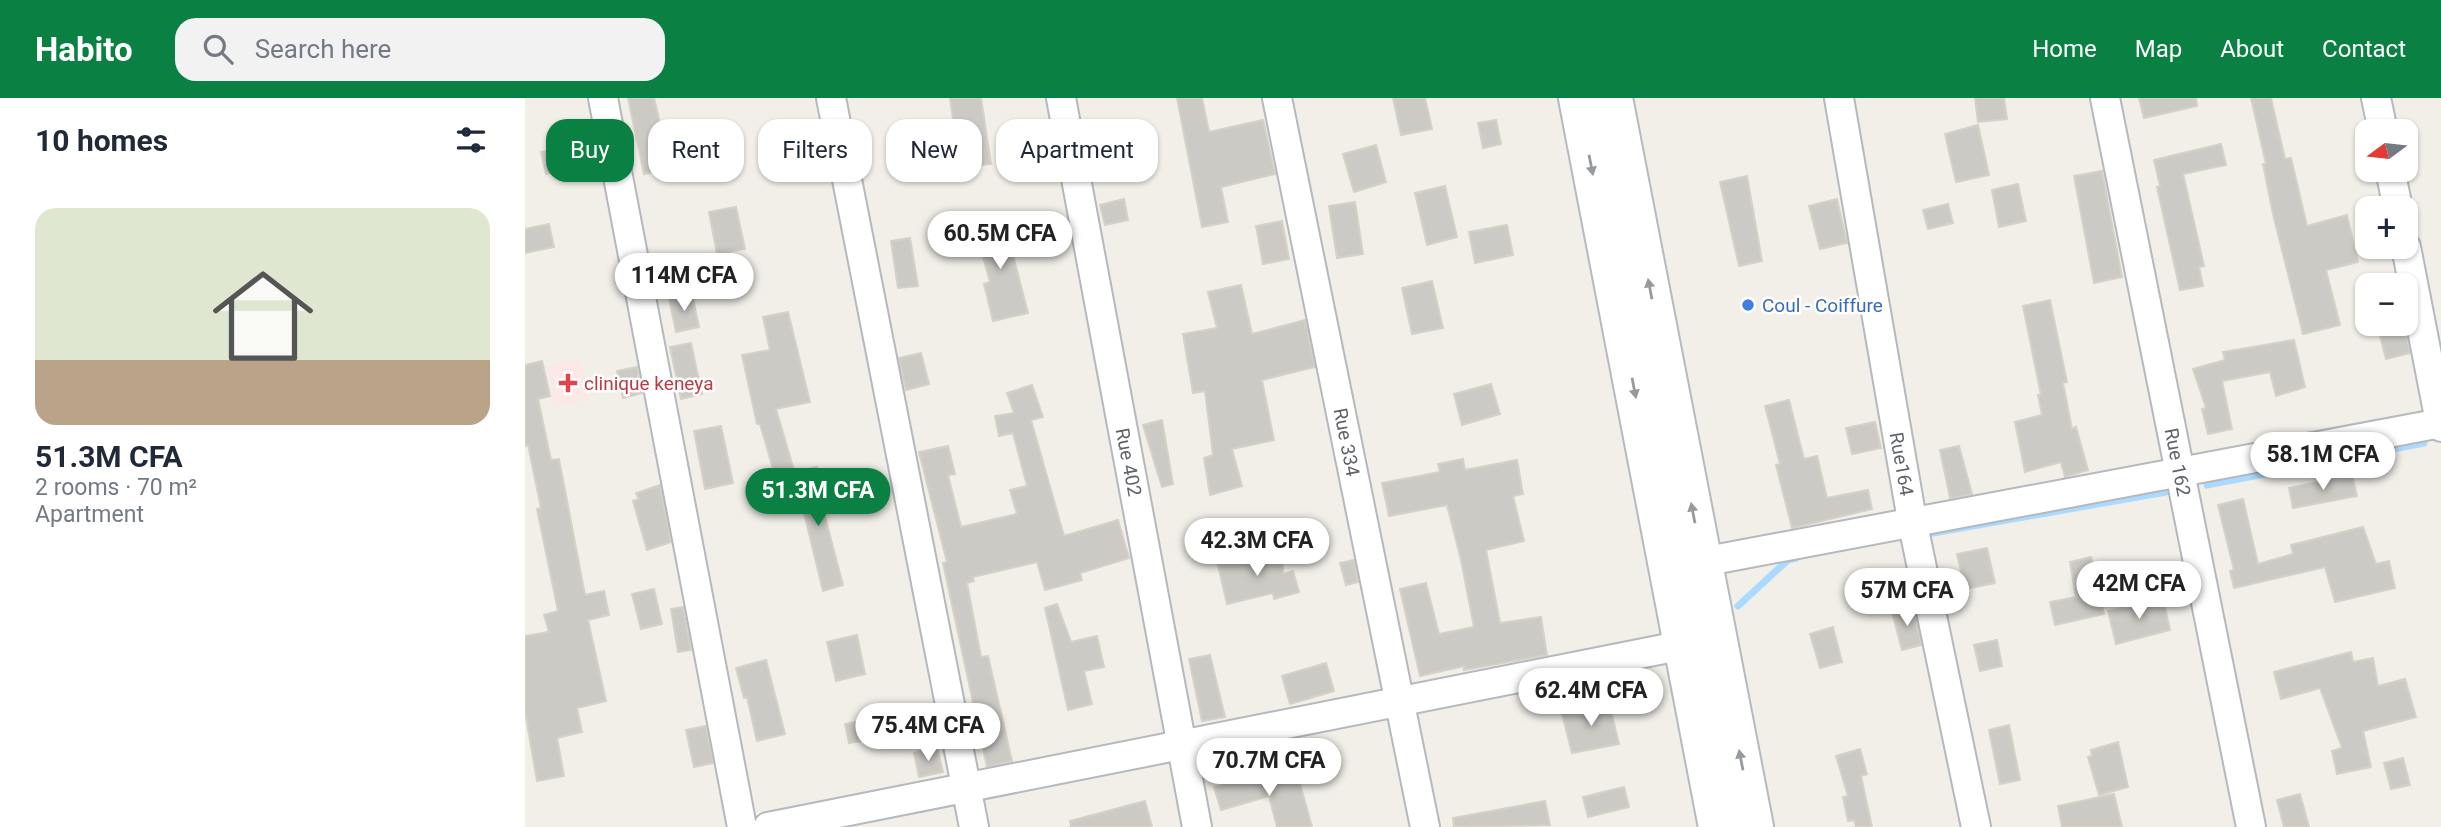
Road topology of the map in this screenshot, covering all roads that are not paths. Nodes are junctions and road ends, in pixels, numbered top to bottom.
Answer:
1 (603, 98) edge
2 (831, 98) edge
3 (1061, 98) edge
4 (1277, 98) edge
5 (1579, 98) edge
6 (1613, 98) edge
7 (1839, 98) edge
8 (2105, 98) edge
9 (2376, 98) edge
10 (2380, 119) edge
11 (2408, 259) edge
12 (2441, 424) edge
13 (2180, 471) junction
14 (1912, 520) junction
15 (1702, 562) junction
16 (1683, 645) junction
17 (1400, 701) junction
18 (1182, 745) junction
19 (966, 788) junction
20 (742, 827) edge
21 (768, 827) edge
22 (974, 827) edge
23 (1197, 827) edge
24 (1425, 827) edge
25 (1719, 827) edge
26 (1753, 827) edge
27 (1976, 827) edge
28 (2251, 827) edge

1 - 20 street
2 - 19 street
3 - 18 street, Rue 402
4 - 17 street, Rue 334
5 -> 16 main road
15 -> 6 main road
7 - 14 street, Rue164
8 - 13 street, Rue 162
9 - 10 street
11 - 12 street
12 - 13 street
13 - 14 street
13 - 28 street, Rue 162
14 - 15 street
14 - 27 street, Rue164
26 -> 15 main road
16 - 17 street
16 - 25 main road
17 - 18 street
17 - 24 street, Rue 334
18 - 19 street
18 - 23 street, Rue 402
19 - 21 street
19 - 22 street

